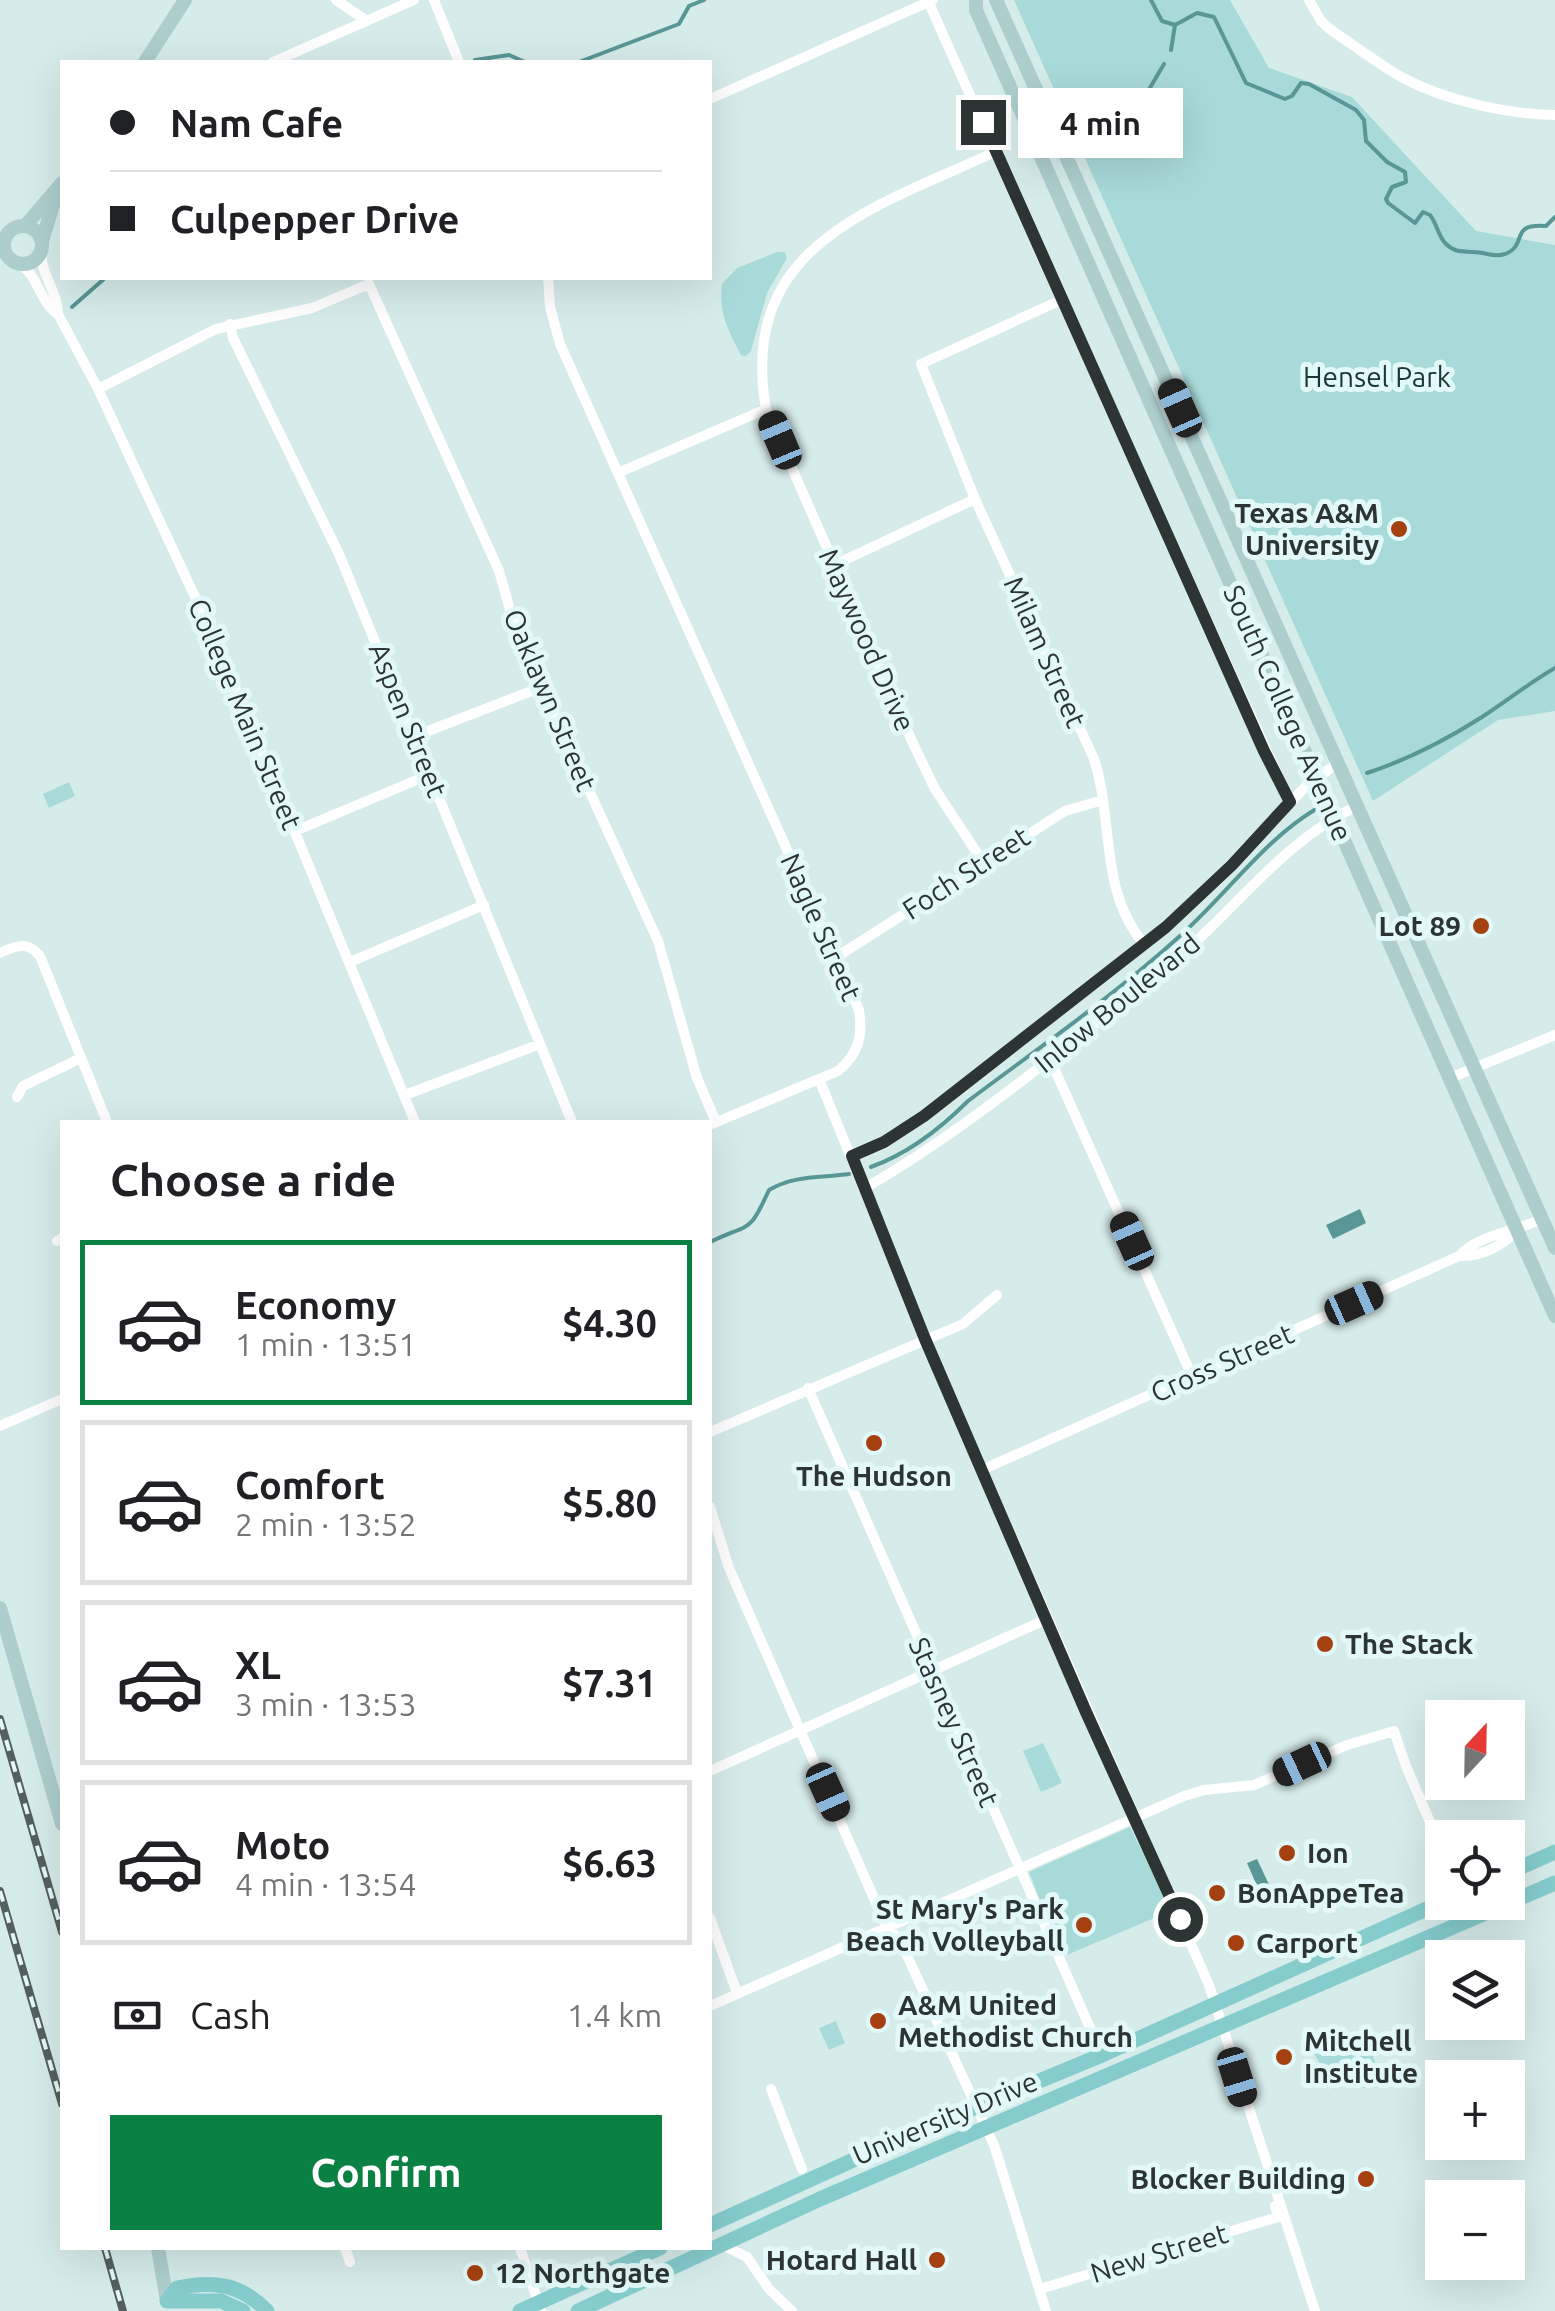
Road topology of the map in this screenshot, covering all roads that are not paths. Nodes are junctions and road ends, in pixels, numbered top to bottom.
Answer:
1 (185, 0) edge
2 (336, 0) edge
3 (414, 0) edge
4 (434, 0) edge
5 (976, 0) edge
6 (996, 0) edge
7 (1309, 0) edge
8 (932, 1) edge
9 (367, 21) junction
10 (146, 60) edge
11 (278, 60) edge
12 (458, 60) edge
13 (712, 97) edge
14 (1555, 115) edge
15 (996, 151) junction
16 (60, 187) edge
17 (25, 226) junction
18 (3, 239) edge
19 (41, 247) junction
20 (11, 264) edge
21 (548, 280) edge
22 (1061, 300) junction
23 (58, 314) junction
24 (230, 324) junction
25 (98, 390) junction
26 (766, 409) junction
27 (1196, 444) junction
28 (1172, 455) junction
29 (620, 472) junction
30 (975, 499) junction
31 (834, 565) junction
32 (542, 687) junction
33 (416, 736) junction
34 (1338, 762) junction
35 (431, 774) junction
36 (1316, 777) junction
37 (1103, 800) junction
38 (1290, 802) junction
39 (1358, 806) junction
40 (1335, 816) junction
41 (295, 831) junction
42 (983, 862) junction
43 (484, 904) junction
44 (1415, 934) junction
45 (1144, 944) junction
46 (1392, 945) junction
47 (0, 953) edge
48 (835, 958) junction
49 (350, 962) junction
50 (1555, 1035) edge
51 (540, 1044) junction
52 (80, 1058) junction
53 (1050, 1059) junction
54 (1474, 1068) junction
55 (1450, 1078) junction
56 (819, 1079) junction
57 (405, 1095) junction
58 (17, 1097) dead end
59 (106, 1120) edge
60 (415, 1120) edge
61 (571, 1120) edge
62 (712, 1120) edge
63 (713, 1123) edge
64 (852, 1156) junction
65 (865, 1188) junction
66 (1542, 1219) junction
67 (1517, 1230) junction
68 (1555, 1248) edge
69 (997, 1296) dead end
70 (1555, 1316) edge
71 (925, 1339) junction
72 (1192, 1376) junction
73 (808, 1388) junction
74 (60, 1400) edge
75 (0, 1426) edge
76 (712, 1431) edge
77 (984, 1469) junction
78 (712, 1513) edge
79 (0, 1608) edge
80 (1047, 1618) junction
81 (930, 1671) junction
82 (800, 1730) junction
83 (712, 1770) edge
84 (57, 1781) edge
85 (60, 1807) edge
86 (1136, 1817) junction
87 (1430, 1820) edge
88 (1555, 1852) edge
89 (1525, 1865) edge
90 (1020, 1867) junction
91 (1555, 1883) edge
92 (1525, 1896) edge
93 (1425, 1910) edge
94 (1471, 1920) edge
95 (712, 1923) edge
96 (887, 1928) junction
97 (738, 1994) junction
98 (1214, 2004) junction
99 (712, 2005) edge
100 (1222, 2026) junction
101 (1102, 2055) junction
102 (771, 2089) dead end
103 (976, 2108) junction
104 (986, 2128) junction
105 (802, 2169) dead end
106 (1272, 2180) junction
107 (712, 2224) edge
108 (721, 2244) junction
109 (712, 2248) edge
110 (161, 2250) edge
111 (346, 2250) edge
112 (521, 2250) edge
113 (656, 2250) edge
114 (708, 2250) edge
115 (350, 2262) dead end
116 (1040, 2288) junction
117 (168, 2306) edge
118 (540, 2307) edge
119 (243, 2311) edge
120 (267, 2311) edge
121 (520, 2311) edge
122 (578, 2311) edge
123 (792, 2311) edge
124 (1046, 2311) edge
125 (1315, 2311) edge

1 - 10 main road
2 - 9 street
3 - 9 street
4 - 12 street
5 - 28 main road, South College Avenue
6 - 27 main road, South College Avenue
7 - 14 street
8 - 13 street
8 - 15 street
9 - 11 street
15 - 22 street
15 - 26 street, Maywood Drive
16 - 17 main road
16 - 19 main road
17 - 18 main road
17 - 19 main road
18 - 20 main road
19 - 20 main road
19 - 23 street, College Main Street
20 - 23 street, College Main Street
21 - 29 street, Nagle Street
22 - 30 street, Milam Street
22 - 38 street
23 - 25 street, College Main Street
24 - 25 street
24 - 32 street, Oaklawn Street
24 - 33 street, Aspen Street
25 - 41 street, College Main Street
26 - 29 street
26 - 31 street, Maywood Drive
27 - 28 main road
27 - 34 main road, South College Avenue
28 - 36 main road, South College Avenue
29 - 48 street, Nagle Street
30 - 31 street
30 - 37 street, Milam Street
31 - 42 street, Maywood Drive
32 - 33 street
32 - 62 street, Oaklawn Street
33 - 35 street, Aspen Street
34 - 36 street, Inlow Boulevard
34 - 39 main road, South College Avenue
35 - 41 street
35 - 43 street, Aspen Street
36 - 38 street, Inlow Boulevard
36 - 40 main road, South College Avenue
37 - 42 street, Foch Street
37 - 45 street, Milam Street
38 - 45 street, Inlow Boulevard
39 - 40 street, Inlow Boulevard
39 - 44 main road, South College Avenue
40 - 46 main road, South College Avenue
40 - 53 street, Inlow Boulevard
41 - 49 street, College Main Street
42 - 48 street, Foch Street
43 - 49 street
43 - 51 street, Aspen Street
44 - 46 main road
44 - 54 main road, South College Avenue
45 - 64 street, Inlow Boulevard
46 - 55 main road, South College Avenue
47 - 52 street
48 - 56 street, Nagle Street
49 - 57 street, College Main Street
50 - 54 street
51 - 57 street
51 - 61 street, Aspen Street
52 - 58 street
52 - 59 street
53 - 65 street, Inlow Boulevard
53 - 72 street
54 - 55 street
54 - 66 main road, South College Avenue
55 - 67 main road, South College Avenue
56 - 63 street
56 - 64 street
57 - 60 street, College Main Street
64 - 65 street
65 - 71 street
66 - 67 street, Cross Street
66 - 68 main road, South College Avenue
67 - 70 main road, South College Avenue
67 - 72 street, Cross Street
69 - 71 street
71 - 73 street
71 - 77 street
72 - 77 street, Cross Street
73 - 76 street
73 - 81 street, Stasney Street
74 - 75 street
77 - 80 street
78 - 82 street
79 - 84 main road
80 - 81 street
80 - 86 street
81 - 82 street
81 - 90 street, Stasney Street
82 - 83 street
82 - 96 street
84 - 85 main road
86 - 87 street
86 - 90 street
86 - 98 street
88 - 89 main road
90 - 96 street
90 - 101 street, Stasney Street
91 - 92 main road, University Drive
93 - 98 main road, University Drive
94 - 100 main road, University Drive
95 - 97 street
96 - 97 street
96 - 103 street
97 - 99 street
98 - 100 street
98 - 101 main road, University Drive
100 - 104 main road, University Drive
100 - 106 street
101 - 103 main road, University Drive
102 - 105 street
103 - 104 street
103 - 107 main road, University Drive
104 - 108 main road, University Drive
104 - 116 street
106 - 116 street, New Street
106 - 125 street
108 - 109 main road, University Drive
108 - 123 street
110 - 117 main road
111 - 115 street
112 - 118 street
113 - 118 main road
114 - 122 main road, University Drive
116 - 124 street
117 - 119 main road
117 - 120 main road
118 - 121 main road

